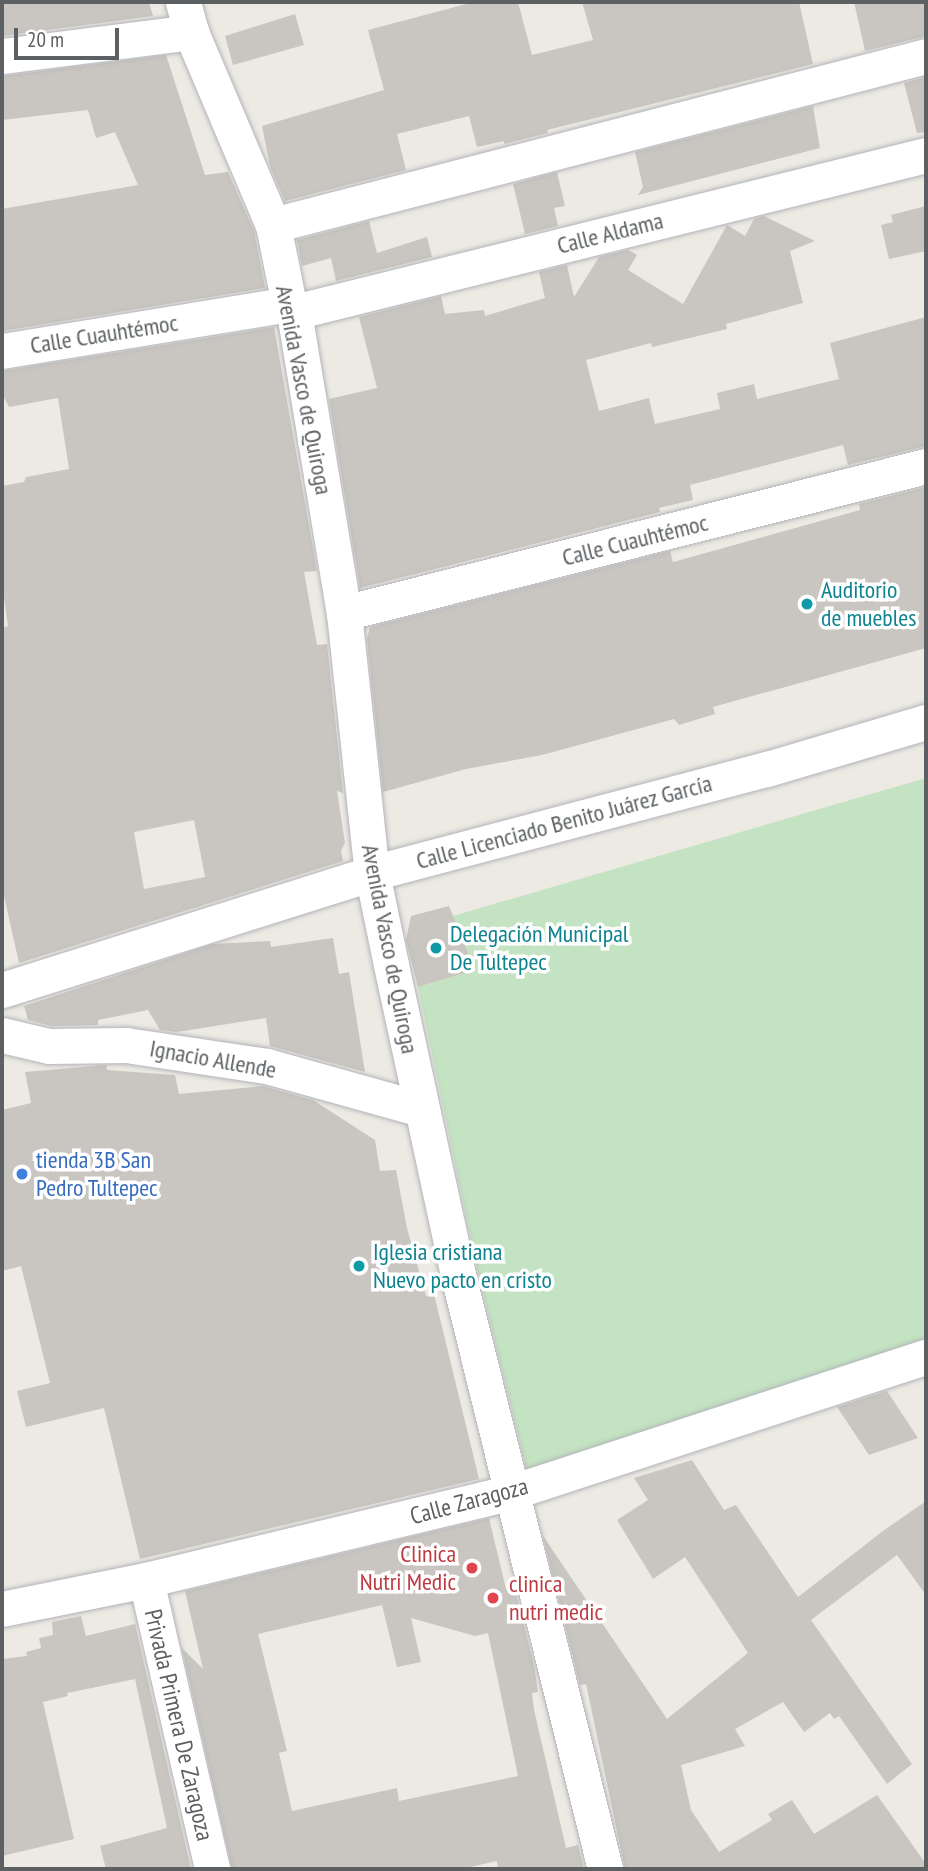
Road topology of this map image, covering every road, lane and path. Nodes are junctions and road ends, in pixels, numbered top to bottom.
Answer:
1 (187, 17) edge
2 (2, 56) edge
3 (926, 56) edge
4 (926, 155) edge
5 (273, 225) junction
6 (292, 308) junction
7 (2, 351) edge
8 (926, 466) edge
9 (344, 613) junction
10 (926, 722) edge
11 (372, 873) junction
12 (2, 990) edge
13 (2, 1035) edge
14 (421, 1109) junction
15 (926, 1357) edge
16 (512, 1492) junction
17 (146, 1580) junction
18 (2, 1609) edge
19 (212, 1869) edge
20 (605, 1869) edge

1 - 2 street
1 - 5 street, Avenida Vasco de Quiroga
3 - 5 street
4 - 6 street, Calle Aldama
5 - 6 street, Avenida Vasco de Quiroga
6 - 7 street, Calle Cuauhtémoc
6 - 9 street, Avenida Vasco de Quiroga
8 - 9 street, Calle Cuauhtémoc
9 - 11 street, Avenida Vasco de Quiroga
10 - 11 street, Calle Licenciado Benito Juárez García
11 - 12 street, Calle Licenciado Benito Juárez García
11 - 14 street, Avenida Vasco de Quiroga
13 - 14 street, Ignacio Allende
14 - 16 street, Avenida Vasco de Quiroga
15 - 16 street, Calle Zaragoza
16 - 17 street, Calle Zaragoza
16 - 20 street, Avenida Vasco de Quiroga
17 - 18 street, Calle Zaragoza
17 - 19 street, Privada Primera De Zaragoza

